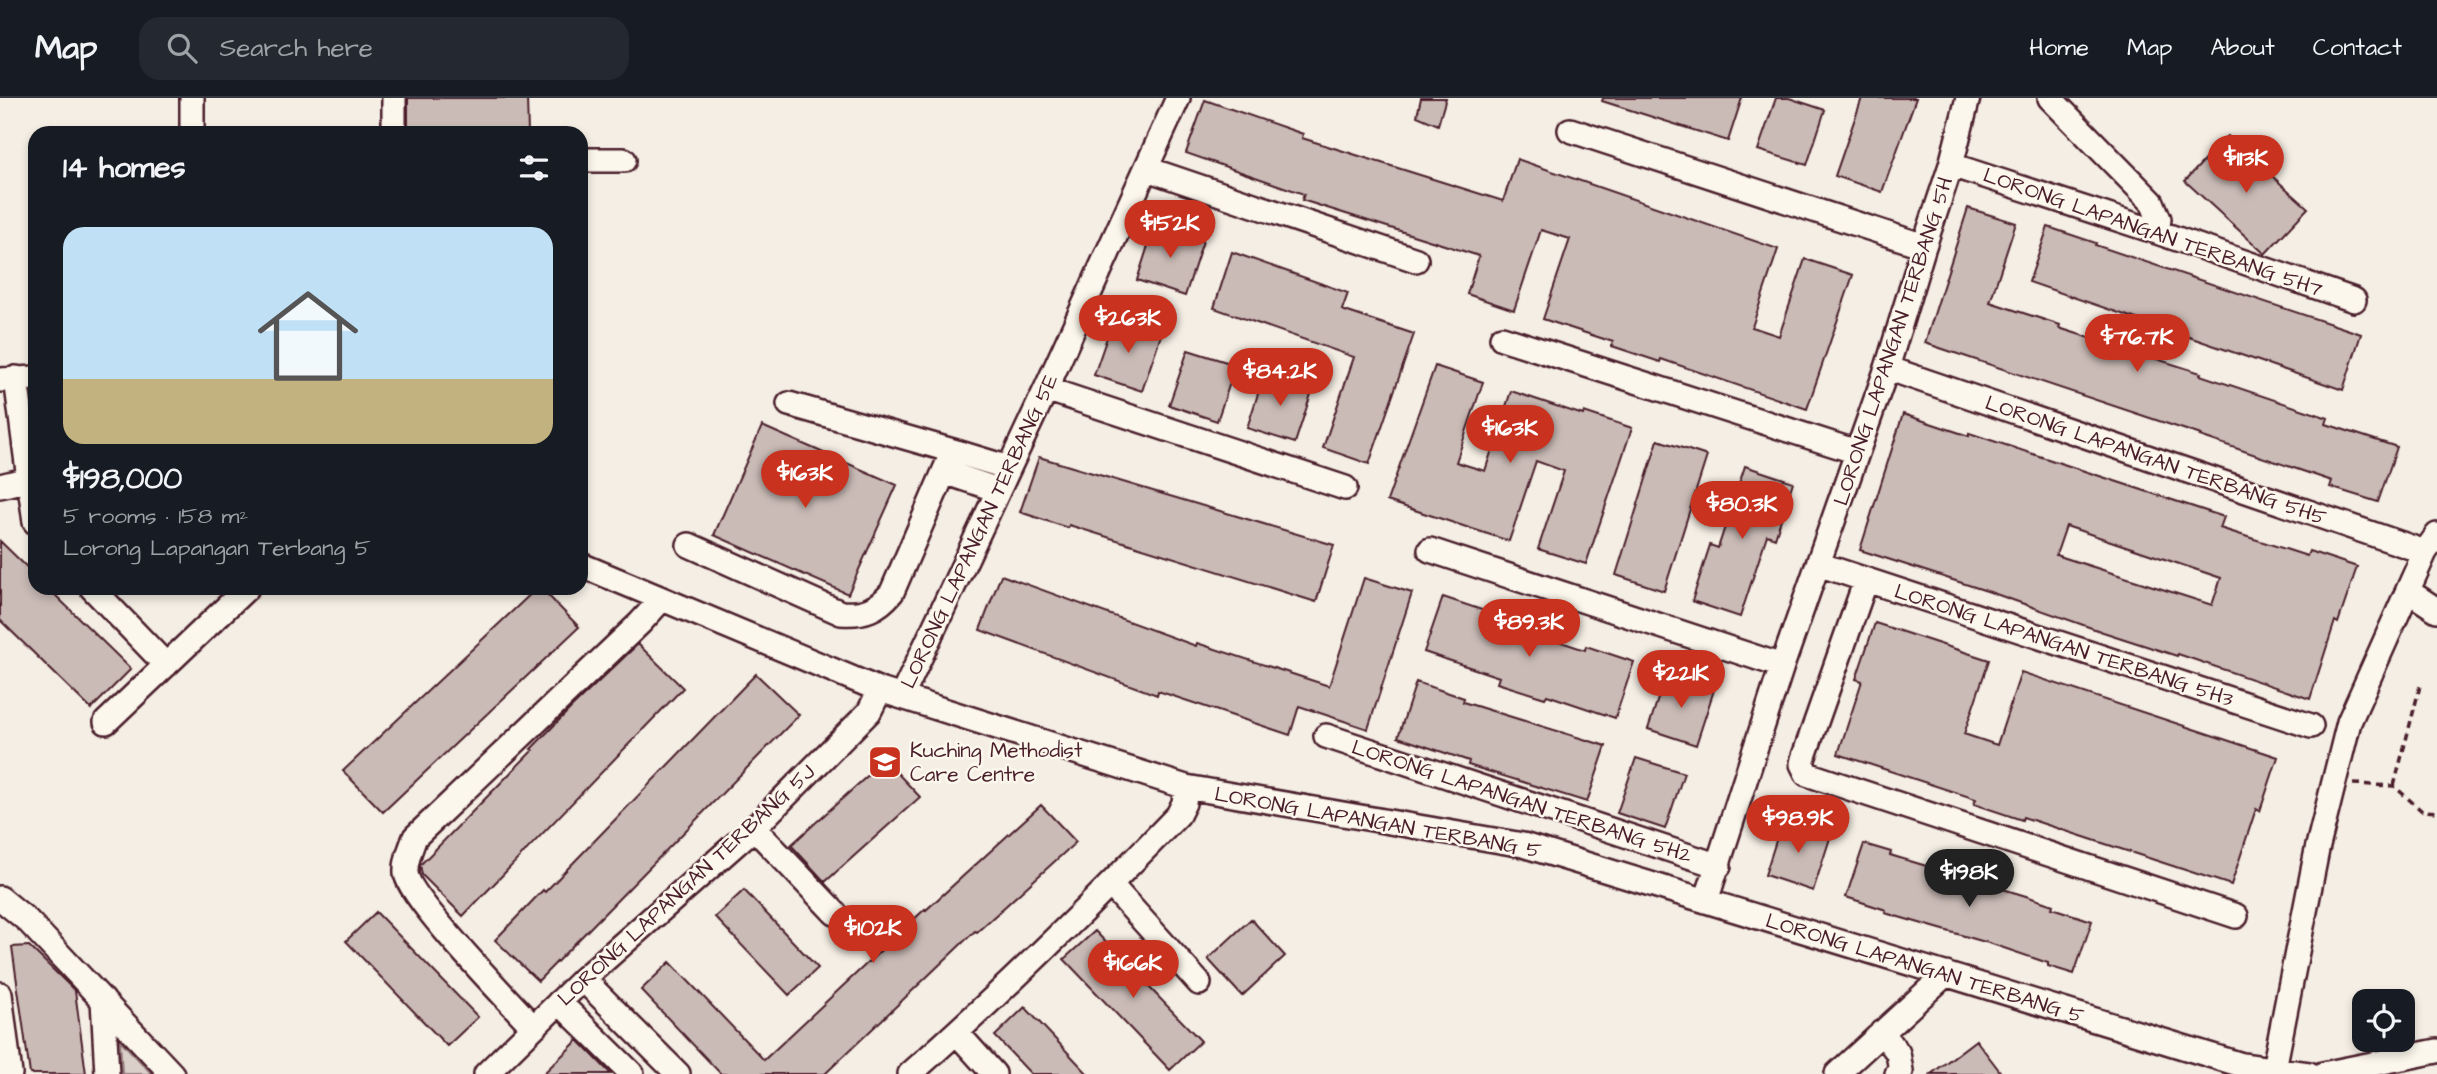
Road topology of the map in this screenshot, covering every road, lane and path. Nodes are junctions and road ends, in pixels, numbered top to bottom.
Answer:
1 (192, 98) edge
2 (394, 98) edge
3 (1178, 98) edge
4 (1968, 98) edge
5 (2050, 98) edge
6 (192, 126) edge
7 (394, 126) edge
8 (1570, 130) dead end
9 (588, 160) edge
10 (624, 160) dead end
11 (1951, 165) junction
12 (1147, 169) junction
13 (2157, 232) junction
14 (1924, 247) junction
15 (1416, 260) dead end
16 (2354, 300) dead end
17 (1502, 338) dead end
18 (1887, 368) junction
19 (17, 378) edge
20 (1046, 389) junction
21 (789, 404) dead end
22 (28, 452) edge
23 (1857, 452) junction
24 (948, 461) junction
25 (1009, 468) junction
26 (28, 481) edge
27 (1345, 488) dead end
28 (998, 490) junction
29 (2, 496) edge
30 (2431, 544) edge
31 (689, 545) dead end
32 (1430, 550) dead end
33 (1818, 564) junction
34 (588, 568) edge
35 (1866, 580) junction
36 (2408, 591) junction
37 (99, 595) edge
38 (240, 595) edge
39 (661, 600) junction
40 (2437, 610) edge
41 (166, 665) junction
42 (1783, 666) junction
43 (2420, 686) dead end
44 (891, 693) junction
45 (106, 722) dead end
46 (2311, 726) dead end
47 (1326, 736) dead end
48 (2333, 782) junction
49 (2394, 786) junction
50 (1186, 787) junction
51 (2437, 812) edge
52 (754, 828) junction
53 (1719, 866) junction
54 (1111, 885) junction
55 (0, 898) edge
56 (1706, 901) junction
57 (835, 913) dead end
58 (2236, 916) dead end
59 (1946, 974) junction
60 (583, 979) junction
61 (1199, 984) dead end
62 (0, 994) edge
63 (103, 1000) junction
64 (559, 1002) junction
65 (533, 1027) junction
66 (1882, 1032) junction
67 (957, 1033) junction
68 (2437, 1051) edge
69 (2273, 1072) edge
70 (10, 1074) edge
71 (107, 1074) edge
72 (172, 1074) edge
73 (486, 1074) edge
74 (632, 1074) edge
75 (678, 1074) edge
76 (910, 1074) edge
77 (994, 1074) edge
78 (1837, 1074) edge
79 (1897, 1074) edge
80 (2309, 1074) edge
81 (2323, 1074) edge

1 - 6 street
2 - 7 street
3 - 12 street, LORONG LAPANGAN TERBANG 5E
4 - 11 street, LORONG LAPANGAN TERBANG 5H
5 - 13 street
8 - 14 street
9 - 10 street
11 - 13 street, LORONG LAPANGAN TERBANG 5H7
11 - 14 street, LORONG LAPANGAN TERBANG 5H
12 - 15 street
12 - 20 street, LORONG LAPANGAN TERBANG 5E
13 - 16 street, LORONG LAPANGAN TERBANG 5H7
14 - 18 street, LORONG LAPANGAN TERBANG 5H
17 - 23 street
18 - 23 street, LORONG LAPANGAN TERBANG 5H
18 - 30 street, LORONG LAPANGAN TERBANG 5H5
19 - 22 street
20 - 25 street, LORONG LAPANGAN TERBANG 5E
20 - 27 street
21 - 24 street
23 - 33 street, LORONG LAPANGAN TERBANG 5H
24 - 25 street
24 - 28 street
24 - 31 street
25 - 28 street, LORONG LAPANGAN TERBANG 5E
26 - 29 street
28 - 44 street, LORONG LAPANGAN TERBANG 5E
30 - 36 street
32 - 42 street
33 - 35 street, LORONG LAPANGAN TERBANG 5H3
33 - 42 street, LORONG LAPANGAN TERBANG 5H
34 - 39 street, LORONG LAPANGAN TERBANG 5
35 - 46 street, LORONG LAPANGAN TERBANG 5H3
35 - 58 street
36 - 40 street
36 - 48 street
37 - 41 street
38 - 41 street
39 - 44 street, LORONG LAPANGAN TERBANG 5
39 - 65 street
41 - 45 street
42 - 53 street, LORONG LAPANGAN TERBANG 5H
43 - 49 path
44 - 50 street, LORONG LAPANGAN TERBANG 5
44 - 52 street, LORONG LAPANGAN TERBANG 5J
47 - 53 street, LORONG LAPANGAN TERBANG 5H2
48 - 49 path
48 - 69 street
49 - 51 path
50 - 54 street
50 - 56 street, LORONG LAPANGAN TERBANG 5
52 - 57 street
52 - 60 street, LORONG LAPANGAN TERBANG 5J
53 - 56 street, LORONG LAPANGAN TERBANG 5H
54 - 61 street
54 - 67 street
55 - 63 street
56 - 59 street, LORONG LAPANGAN TERBANG 5
59 - 66 street
59 - 69 street, LORONG LAPANGAN TERBANG 5
60 - 64 street, LORONG LAPANGAN TERBANG 5J
60 - 75 street
62 - 70 street
63 - 71 street
63 - 72 street
64 - 65 street, LORONG LAPANGAN TERBANG 5J
64 - 74 street
65 - 73 street, LORONG LAPANGAN TERBANG 5J
66 - 78 street
66 - 79 street
67 - 76 street
67 - 77 street
68 - 81 street
69 - 80 street, LORONG LAPANGAN TERBANG 5

